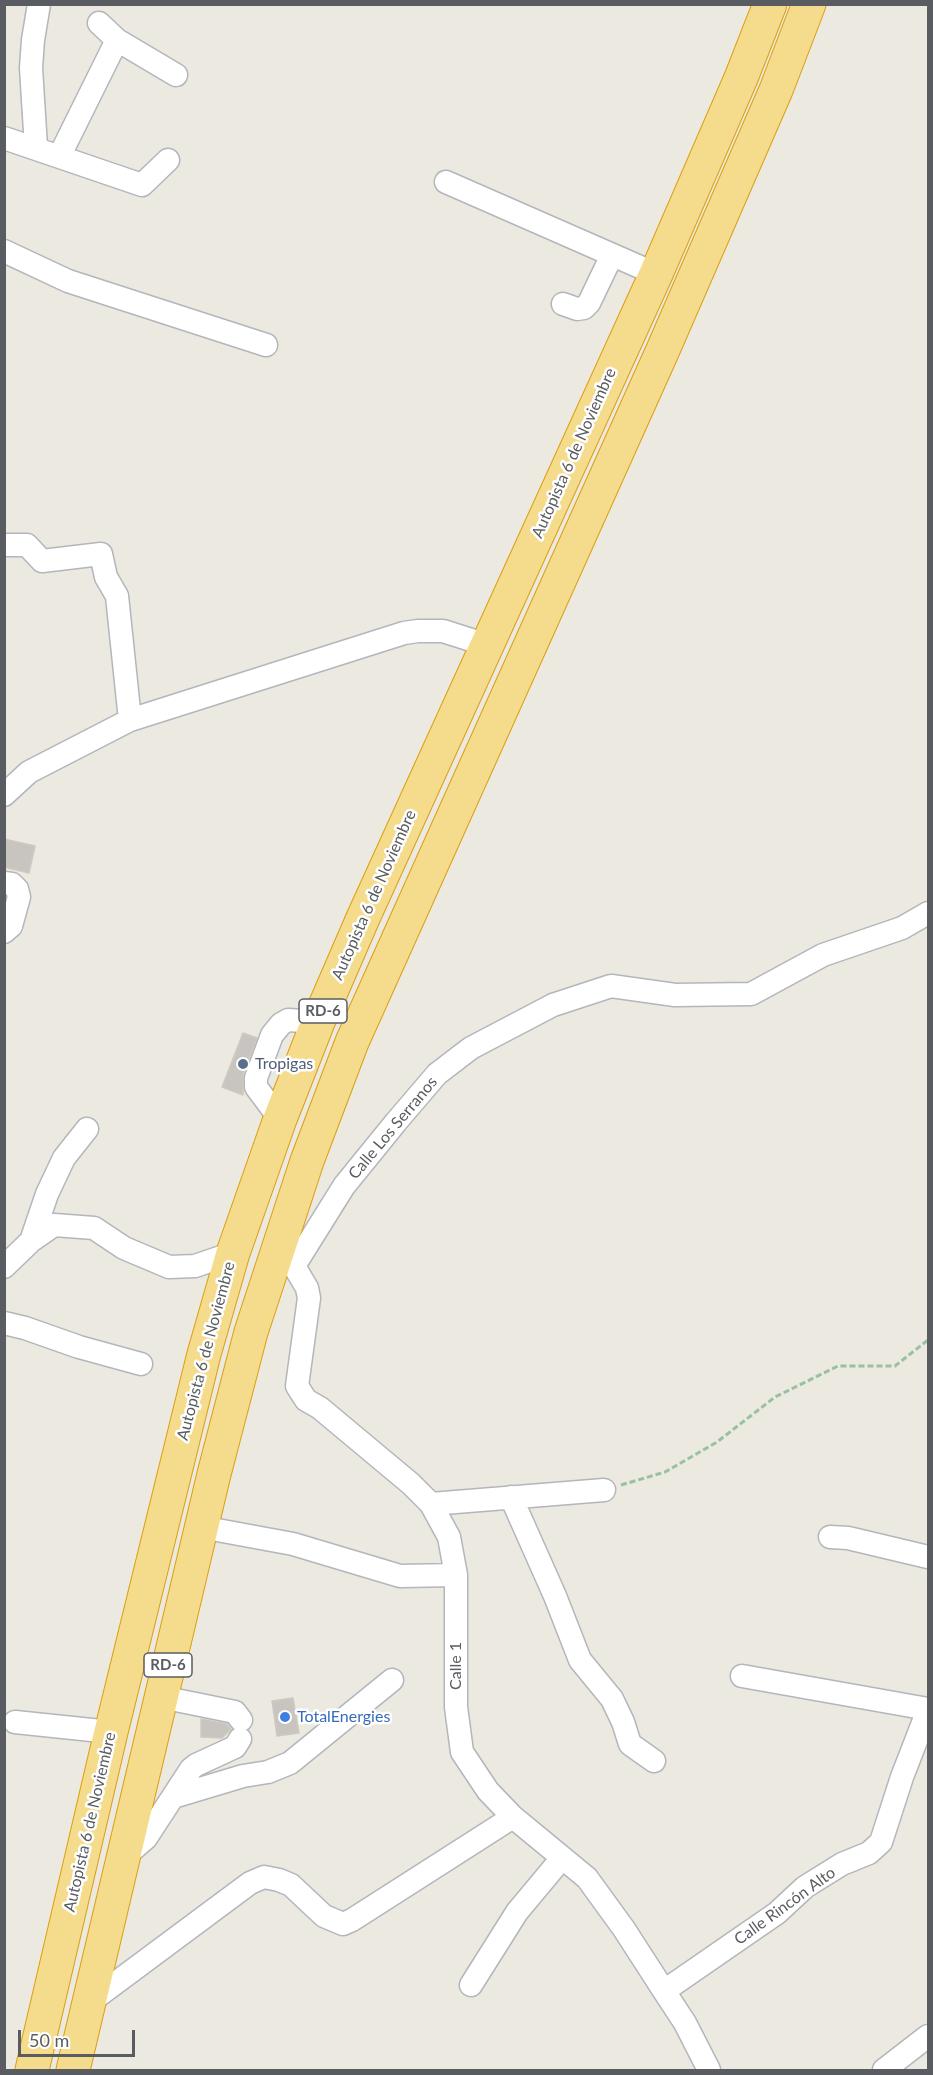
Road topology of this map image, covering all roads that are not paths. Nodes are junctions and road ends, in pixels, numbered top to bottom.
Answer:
1 (39, 4) edge
2 (770, 4) edge
3 (809, 4) edge
4 (99, 23) dead end
5 (117, 40) junction
6 (176, 75) dead end
7 (4, 138) edge
8 (36, 147) junction
9 (60, 155) junction
10 (168, 160) dead end
11 (446, 182) dead end
12 (4, 251) edge
13 (612, 255) junction
14 (656, 274) junction
15 (563, 304) dead end
16 (266, 345) dead end
17 (4, 545) edge
18 (487, 645) junction
19 (130, 720) junction
20 (4, 795) edge
21 (4, 883) edge
22 (928, 913) edge
23 (4, 932) edge
24 (87, 1130) dead end
25 (31, 1241) junction
26 (233, 1253) junction
27 (283, 1264) junction
28 (4, 1267) edge
29 (4, 1323) edge
30 (141, 1364) dead end
31 (604, 1490) road end
32 (511, 1497) junction
33 (431, 1504) junction
34 (201, 1527) junction
35 (830, 1538) dead end
36 (928, 1557) edge
37 (456, 1575) junction
38 (742, 1676) dead end
39 (392, 1680) dead end
40 (161, 1697) junction
41 (928, 1709) edge
42 (15, 1722) dead end
43 (111, 1732) junction
44 (654, 1761) dead end
45 (172, 1797) junction
46 (513, 1817) junction
47 (123, 1858) junction
48 (562, 1858) junction
49 (471, 1985) dead end
50 (664, 1991) junction
51 (90, 2002) junction
52 (928, 2036) edge
53 (32, 2070) edge
54 (73, 2070) edge
55 (709, 2070) edge
56 (884, 2070) edge

1 - 8 street
2 - 14 highway, Autopista 6 de Noviembre / RD-6
3 - 27 highway, RD-6
4 - 5 street
5 - 6 street
5 - 9 street
7 - 8 street
8 - 9 street
9 - 10 street
11 - 13 street
12 - 16 street
13 - 14 street
13 - 15 street
14 - 18 highway, Autopista 6 de Noviembre / RD-6
17 - 19 street
18 - 19 street
18 - 26 highway, Autopista 6 de Noviembre / RD-6
19 - 20 street
21 - 23 street
22 - 27 street, Calle Los Serranos
24 - 25 street
25 - 26 street
25 - 28 street
26 - 43 highway, Autopista 6 de Noviembre / RD-6
27 - 33 street, Calle 1
27 - 34 highway, RD-6
29 - 30 street
31 - 32 street
32 - 33 street
32 - 44 street
33 - 37 street, Calle 1
34 - 37 street
34 - 40 highway, RD-6
35 - 36 street
37 - 46 street, Calle 1
38 - 41 street
39 - 45 street
40 - 45 street
40 - 47 highway, RD-6
41 - 50 street, Calle Rincón Alto
42 - 43 street
43 - 53 highway, Autopista 6 de Noviembre / RD-6
45 - 47 street
46 - 48 street, Calle 1
46 - 51 street
47 - 51 highway, RD-6
48 - 49 street
48 - 50 street, Calle 1
50 - 55 street, Calle 1
51 - 54 highway, RD-6
52 - 56 street

